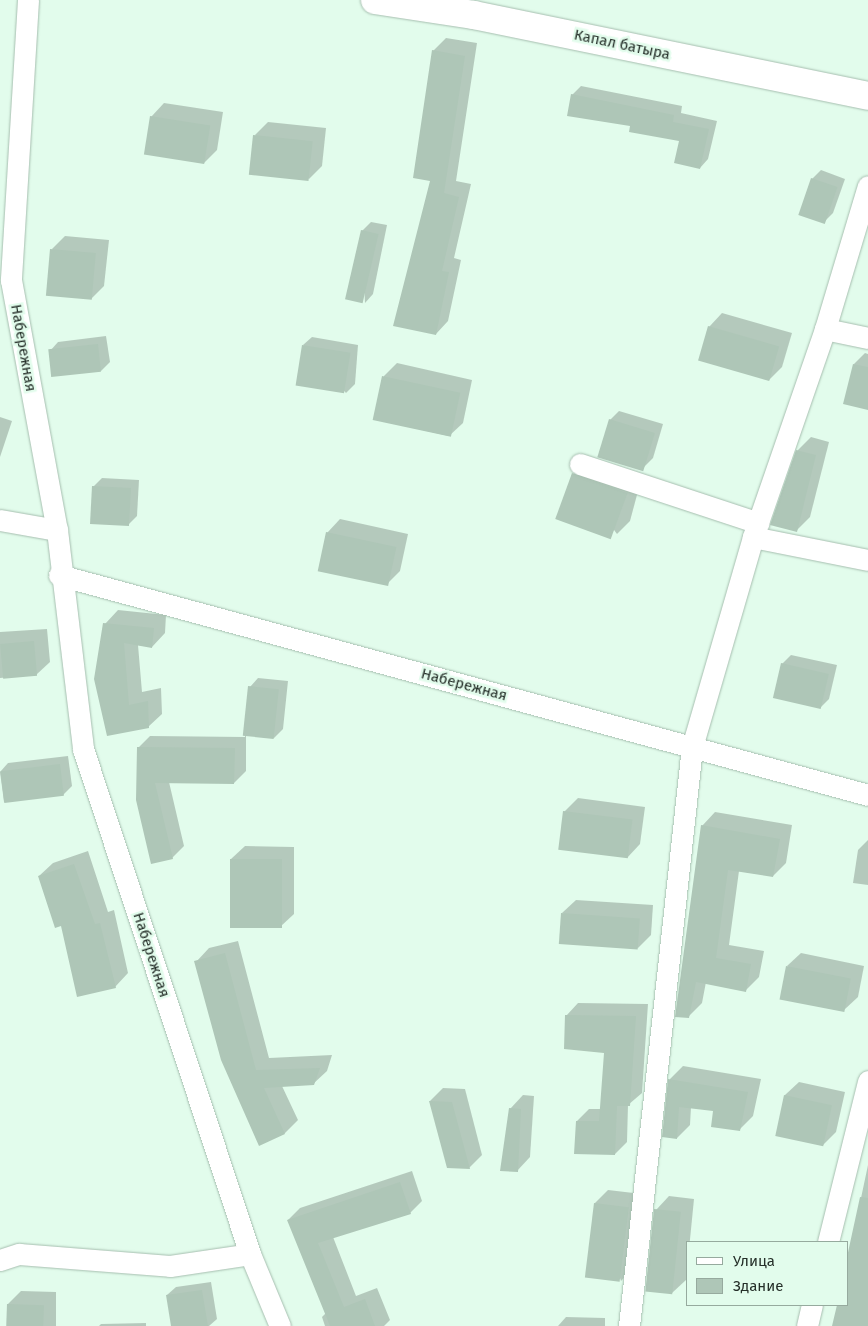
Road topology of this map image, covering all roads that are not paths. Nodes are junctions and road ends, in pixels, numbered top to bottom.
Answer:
1 (28, 0) edge
2 (374, 0) edge
3 (868, 96) edge
4 (868, 186) edge
5 (825, 328) junction
6 (868, 338) edge
7 (580, 464) dead end
8 (0, 520) edge
9 (57, 530) junction
10 (755, 530) junction
11 (868, 560) edge
12 (59, 575) junction
13 (692, 747) junction
14 (868, 795) edge
15 (868, 1081) edge
16 (828, 1241) edge
17 (250, 1254) junction
18 (0, 1260) edge
19 (812, 1306) edge
20 (280, 1326) edge
21 (629, 1326) edge
22 (807, 1326) edge

1 - 9 street, Набережная
2 - 3 main road, Капал батыра
4 - 5 street
5 - 6 street
5 - 10 street
7 - 10 street
8 - 9 street
9 - 12 street, Набережная
10 - 11 street
10 - 13 street
12 - 13 street, Набережная
12 - 17 street, Набережная
13 - 14 street, Набережная
13 - 21 street
15 - 16 street
17 - 18 street
17 - 20 street, Набережная
19 - 22 street

